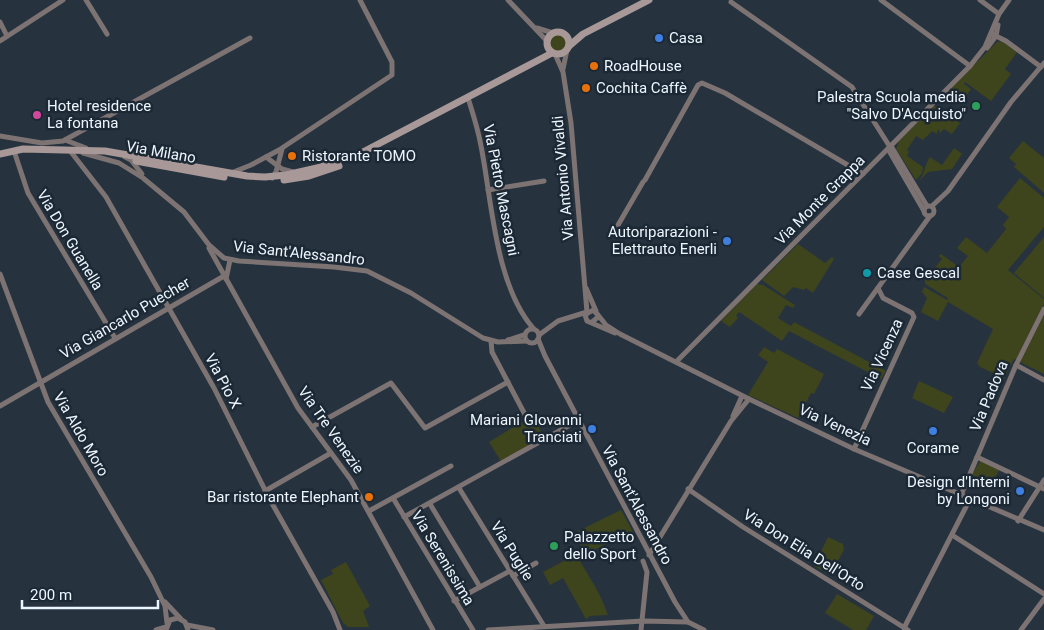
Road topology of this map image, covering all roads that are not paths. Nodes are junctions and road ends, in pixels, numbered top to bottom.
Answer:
1 (63, 0) edge
2 (86, 0) edge
3 (360, 0) edge
4 (508, 0) edge
5 (649, 0) edge
6 (881, 0) edge
7 (980, 0) edge
8 (1009, 0) edge
9 (730, 2) dead end
10 (998, 16) junction
11 (0, 22) edge
12 (537, 28) junction
13 (553, 33) junction
14 (108, 34) dead end
15 (564, 34) junction
16 (583, 34) junction
17 (994, 35) junction
18 (8, 36) junction
19 (250, 38) dead end
20 (0, 40) edge
21 (547, 41) junction
22 (568, 48) junction
23 (553, 54) junction
24 (536, 60) junction
25 (1042, 65) edge
26 (970, 66) junction
27 (563, 72) junction
28 (468, 98) junction
29 (81, 132) junction
30 (0, 136) edge
31 (67, 139) junction
32 (380, 144) junction
33 (283, 147) junction
34 (890, 147) junction
35 (54, 150) junction
36 (81, 150) junction
37 (14, 151) junction
38 (96, 151) junction
39 (105, 151) junction
40 (71, 152) junction
41 (0, 154) edge
42 (266, 158) junction
43 (131, 160) junction
44 (146, 163) junction
45 (251, 165) junction
46 (277, 165) junction
47 (230, 173) junction
48 (299, 173) junction
49 (863, 174) junction
50 (142, 176) junction
51 (274, 176) junction
52 (251, 179) junction
53 (544, 181) dead end
54 (488, 190) junction
55 (928, 211) junction
56 (614, 232) dead end
57 (208, 245) junction
58 (229, 260) junction
59 (220, 269) junction
60 (0, 274) edge
61 (225, 278) junction
62 (584, 283) junction
63 (878, 288) junction
64 (168, 308) junction
65 (1044, 309) edge
66 (587, 312) junction
67 (597, 313) junction
68 (522, 314) junction
69 (859, 314) dead end
70 (576, 317) junction
71 (589, 322) junction
72 (525, 333) junction
73 (537, 333) junction
74 (620, 334) junction
75 (115, 338) junction
76 (491, 341) junction
77 (498, 342) junction
78 (529, 342) junction
79 (545, 356) junction
80 (677, 361) junction
81 (1016, 366) junction
82 (1044, 380) edge
83 (39, 382) junction
84 (508, 382) junction
85 (742, 396) junction
86 (749, 399) junction
87 (0, 406) edge
88 (579, 420) junction
89 (731, 421) junction
90 (530, 424) dead end
91 (312, 427) junction
92 (854, 448) junction
93 (331, 453) junction
94 (977, 457) junction
95 (450, 466) dead end
96 (1044, 480) edge
97 (459, 488) junction
98 (1042, 488) edge
99 (688, 489) junction
100 (265, 491) junction
101 (961, 495) junction
102 (393, 498) junction
103 (970, 499) junction
104 (430, 504) junction
105 (369, 512) junction
106 (404, 517) junction
107 (1018, 521) junction
108 (1044, 530) edge
109 (952, 535) junction
110 (656, 542) junction
111 (646, 547) junction
112 (649, 555) junction
113 (643, 561) dead end
114 (536, 563) dead end
115 (511, 574) junction
116 (480, 587) junction
117 (1044, 594) edge
118 (161, 597) junction
119 (1044, 599) edge
120 (454, 601) junction
121 (182, 620) junction
122 (643, 621) junction
123 (688, 622) junction
124 (544, 626) junction
125 (166, 627) edge
126 (187, 628) edge
127 (906, 629) edge
128 (156, 630) edge
129 (214, 630) edge
130 (340, 630) edge
131 (433, 630) edge
132 (473, 630) edge
133 (488, 630) edge
134 (641, 630) edge
135 (704, 630) edge
136 (1021, 630) edge

1 - 18 street
2 - 14 street
3 - 33 street
4 - 12 street
5 - 16 main road
6 - 26 street
7 - 10 street
8 - 10 street
9 - 34 street
10 - 17 street
11 - 18 street
12 - 13 street
12 - 21 street
13 - 15 main road
13 - 21 main road
15 - 16 main road
15 - 22 main road
16 - 22 main road
17 - 25 street
17 - 26 street, Via Monte Grappa
18 - 20 street
19 - 29 street
21 - 23 main road
21 - 24 main road
22 - 23 main road
22 - 27 street
23 - 24 main road, Via Milano
23 - 27 street
24 - 28 main road, Via Milano
25 - 55 street
26 - 34 street, Via Monte Grappa
27 - 62 street, Via Antonio Vivaldi
28 - 32 main road, Via Milano
28 - 54 street, Via Pietro Mascagni
29 - 31 street
29 - 36 street
30 - 31 street
31 - 36 street
32 - 48 main road, Via Milano
32 - 52 main road, Via Milano
33 - 42 street
33 - 46 street
34 - 49 street, Via Monte Grappa
34 - 55 street
35 - 37 main road
35 - 38 main road, Via Milano
35 - 40 main road, Via Milano
36 - 38 street
36 - 40 main road, Via Milano
36 - 43 main road, Via Milano
36 - 50 street
37 - 41 main road
37 - 75 street, Via Don Guanella
38 - 39 main road, Via Milano
39 - 43 street
39 - 47 main road, Via Milano
40 - 64 street, Via Pio X
42 - 45 street
42 - 46 street
43 - 44 main road, Via Milano
43 - 50 street
44 - 50 street
44 - 52 main road, Via Milano
45 - 47 street
45 - 52 street
46 - 48 street
46 - 51 street
47 - 52 main road, Via Milano
48 - 51 main road, Via Milano
49 - 56 street
49 - 80 street, Via Monte Grappa
50 - 57 street, Via Sant'Alessandro
51 - 52 main road, Via Milano
51 - 52 street
53 - 54 street
54 - 68 street, Via Pietro Mascagni
55 - 63 street
57 - 58 street, Via Sant'Alessandro
57 - 59 street, Via Tre Venezie
58 - 59 street
58 - 61 street
58 - 76 street, Via Sant'Alessandro
59 - 61 street, Via Tre Venezie
60 - 83 street, Via Aldo Moro
61 - 64 street, Via Giancarlo Puecher
61 - 91 street, Via Tre Venezie
62 - 66 street, Via Antonio Vivaldi
62 - 67 street
63 - 69 street
63 - 92 street, Via Vicenza
64 - 75 street, Via Giancarlo Puecher
64 - 100 street, Via Pio X
65 - 81 street, Via Padova
66 - 67 street
66 - 70 street
66 - 71 street, Via Antonio Vivaldi
67 - 71 street
67 - 74 street, Via Venezia
68 - 72 street, Via Pietro Mascagni
68 - 73 street, Via Pietro Mascagni
70 - 71 street, Via Venezia
70 - 73 street
71 - 74 street, Via Venezia
72 - 73 street, Via Sant'Alessandro
72 - 77 street, Via Sant'Alessandro
72 - 78 street, Via Pietro Mascagni
73 - 78 street
73 - 79 street, Via Sant'Alessandro
74 - 80 street, Via Venezia
75 - 83 street, Via Giancarlo Puecher
76 - 77 street, Via Sant'Alessandro
76 - 84 street
77 - 78 street, Via Sant'Alessandro
78 - 79 street, Via Sant'Alessandro
79 - 88 street, Via Sant'Alessandro
80 - 85 street, Via Venezia
81 - 82 street
81 - 94 street, Via Padova
83 - 87 street, Via Giancarlo Puecher
83 - 118 street, Via Aldo Moro
84 - 90 street
84 - 91 street
85 - 86 street, Via Venezia
85 - 89 street
86 - 89 street
86 - 92 street, Via Venezia
88 - 97 street
88 - 111 street, Via Sant'Alessandro
89 - 99 street
91 - 93 street, Via Tre Venezie
92 - 101 street, Via Venezia
93 - 100 street
93 - 105 street, Via Tre Venezie
94 - 98 street
94 - 101 street, Via Padova
95 - 102 street
96 - 98 street
97 - 104 street
97 - 115 street, Via Puglie
98 - 107 street
99 - 110 street
99 - 127 street, Via Don Elia Dell'Orto
100 - 130 street, Via Pio X
101 - 103 street, Via Venezia
102 - 105 street
102 - 106 street, Via Serenissima
103 - 107 street, Via Venezia
103 - 109 street
104 - 106 street
104 - 116 street
105 - 131 street, Via Tre Venezie
106 - 120 street, Via Serenissima
107 - 108 street, Via Venezia
109 - 117 street
109 - 127 street
110 - 111 street
110 - 112 street
111 - 112 street, Via Sant'Alessandro
112 - 123 street, Via Sant'Alessandro
113 - 122 street
114 - 115 street
115 - 116 street
115 - 124 street, Via Puglie
116 - 120 street
118 - 121 street, Via Aldo Moro
118 - 125 street, Via Aldo Moro
119 - 136 street
120 - 132 street, Via Serenissima
121 - 125 street
121 - 126 street, Via Aldo Moro
122 - 123 street
122 - 124 street
122 - 134 street
123 - 135 street
124 - 133 street
125 - 128 street
126 - 129 street

